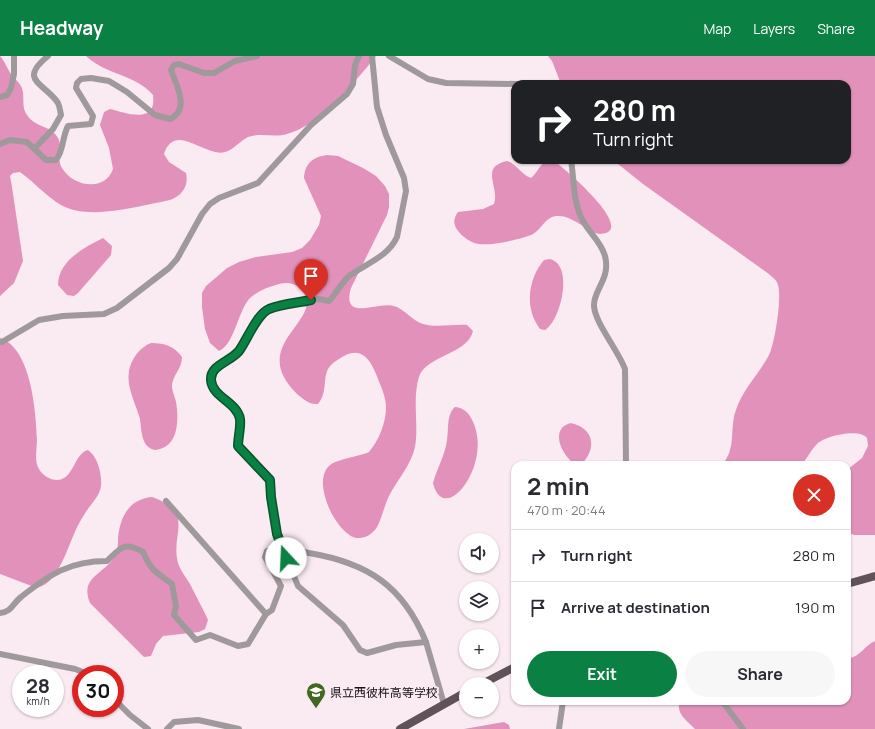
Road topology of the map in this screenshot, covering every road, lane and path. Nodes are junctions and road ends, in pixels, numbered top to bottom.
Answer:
1 (14, 56) edge
2 (48, 56) edge
3 (257, 56) edge
4 (359, 56) edge
5 (372, 56) edge
6 (389, 56) edge
7 (511, 84) edge
8 (0, 97) edge
9 (0, 144) edge
10 (35, 148) junction
11 (571, 164) edge
12 (2, 342) dead end
13 (626, 461) edge
14 (166, 501) dead end
15 (284, 549) junction
16 (875, 576) edge
17 (851, 583) edge
18 (0, 614) edge
19 (266, 614) junction
20 (426, 642) junction
21 (0, 654) edge
22 (72, 668) edge
23 (511, 670) edge
24 (496, 677) edge
25 (459, 696) edge
26 (444, 704) junction
27 (562, 705) edge
28 (725, 705) edge
29 (124, 709) edge
30 (404, 728) edge
31 (148, 729) edge
32 (167, 729) edge
33 (239, 729) edge
34 (559, 729) edge
35 (743, 729) edge

1 - 8 street
2 - 10 street
3 - 10 street
4 - 12 street
5 - 15 street
6 - 7 street
9 - 10 street
11 - 13 street
14 - 19 street
15 - 19 street
15 - 20 street
15 - 20 street
16 - 17 main road
18 - 19 street
20 - 26 street
21 - 22 street
23 - 24 main road
25 - 26 main road
26 - 30 main road
27 - 34 street
28 - 35 street
29 - 31 street
32 - 33 street

